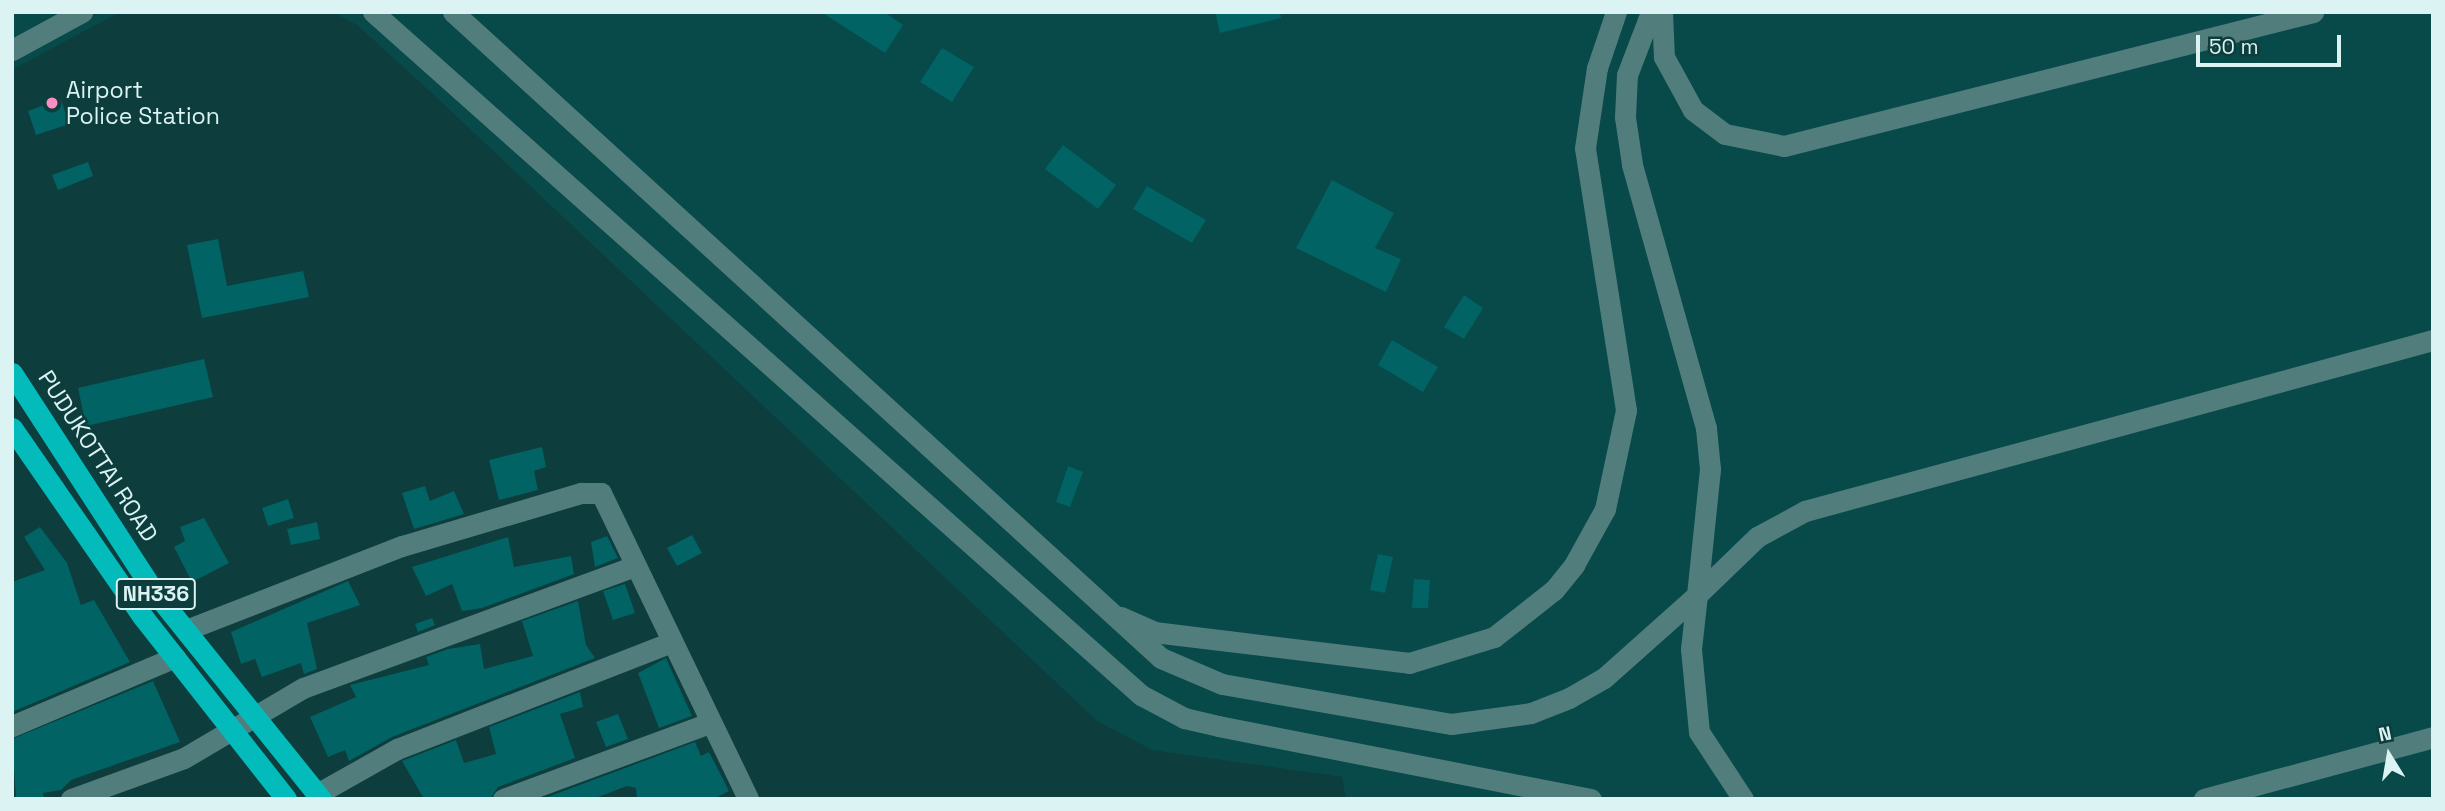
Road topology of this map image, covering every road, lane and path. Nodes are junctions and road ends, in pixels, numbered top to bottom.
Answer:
1 (82, 12) edge
2 (373, 12) edge
3 (453, 12) edge
4 (1616, 12) edge
5 (1651, 12) edge
6 (1662, 12) edge
7 (2313, 12) edge
8 (12, 50) edge
9 (2433, 340) edge
10 (12, 373) edge
11 (14, 434) edge
12 (632, 567) junction
13 (1697, 596) junction
14 (1090, 597) junction
15 (186, 630) junction
16 (669, 643) junction
17 (175, 657) junction
18 (253, 714) junction
19 (710, 723) junction
20 (12, 726) edge
21 (229, 731) junction
22 (2433, 737) edge
23 (319, 796) edge
24 (746, 798) edge
25 (71, 799) edge
26 (286, 799) edge
27 (503, 799) edge
28 (1591, 799) edge
29 (1743, 799) edge
30 (2204, 799) edge

1 - 8 street
2 - 28 street
3 - 14 street
4 - 14 street
5 - 13 street
6 - 7 street
9 - 13 street
10 - 15 highway, PUDUKOTTAI ROAD / NH336
11 - 17 highway, NH336
12 - 15 street
12 - 16 street
12 - 18 street
13 - 14 street
13 - 29 street
15 - 18 highway, PUDUKOTTAI ROAD / NH336
16 - 19 street
16 - 23 street
17 - 20 street
17 - 21 highway, NH336
18 - 21 street
18 - 23 highway, PUDUKOTTAI ROAD / NH336
19 - 24 street
19 - 27 street
21 - 25 street
21 - 26 highway, NH336
22 - 30 street

